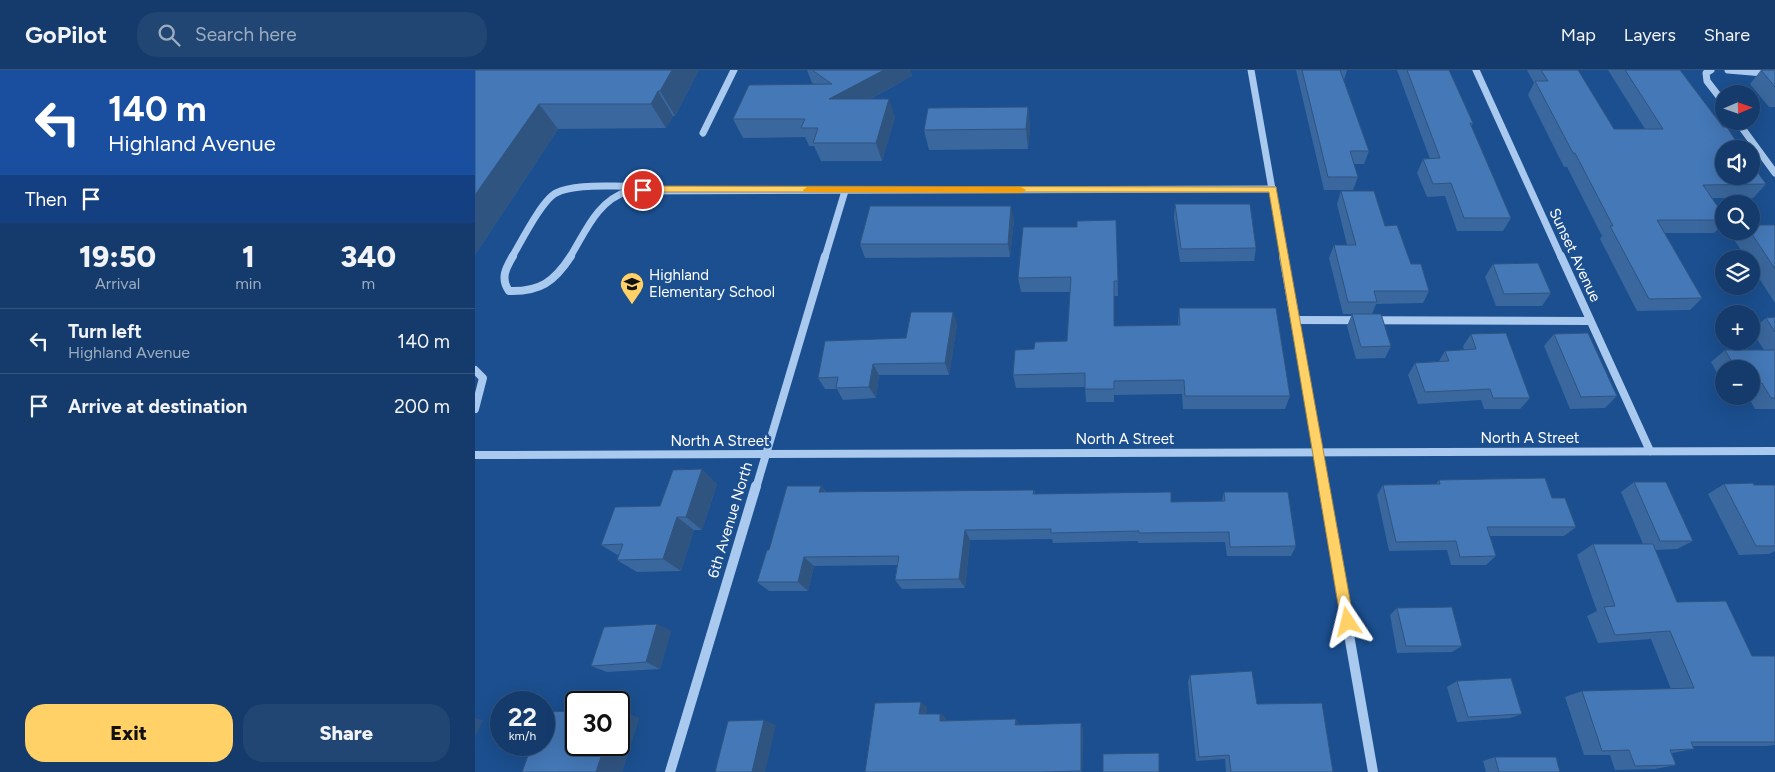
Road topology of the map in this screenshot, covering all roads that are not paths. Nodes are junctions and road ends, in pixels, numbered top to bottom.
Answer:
1 (734, 70) edge
2 (1251, 70) edge
3 (1476, 70) edge
4 (1711, 70) edge
5 (1728, 70) edge
6 (1775, 74) edge
7 (1715, 91) edge
8 (1744, 130) edge
9 (703, 133) dead end
10 (1775, 173) edge
11 (1273, 189) junction
12 (643, 190) junction
13 (845, 190) junction
14 (1296, 320) junction
15 (1590, 321) junction
16 (475, 370) edge
17 (475, 409) edge
18 (1650, 451) junction
19 (1775, 451) edge
20 (1319, 452) junction
21 (766, 454) junction
22 (475, 455) edge
23 (670, 772) edge
24 (1373, 772) edge

1 - 9 street
2 - 11 street
3 - 15 street, Sunset Avenue
4 - 7 street
5 - 6 street
8 - 10 street
11 - 13 street
11 - 14 street
12 - 12 street
12 - 13 street
13 - 21 street, 6th Avenue North
14 - 15 street
14 - 20 street
15 - 18 street, Sunset Avenue
16 - 17 street
18 - 19 street, North A Street
18 - 20 street, North A Street
20 - 21 street, North A Street
20 - 24 street
21 - 22 street, North A Street
21 - 23 street, 6th Avenue North

